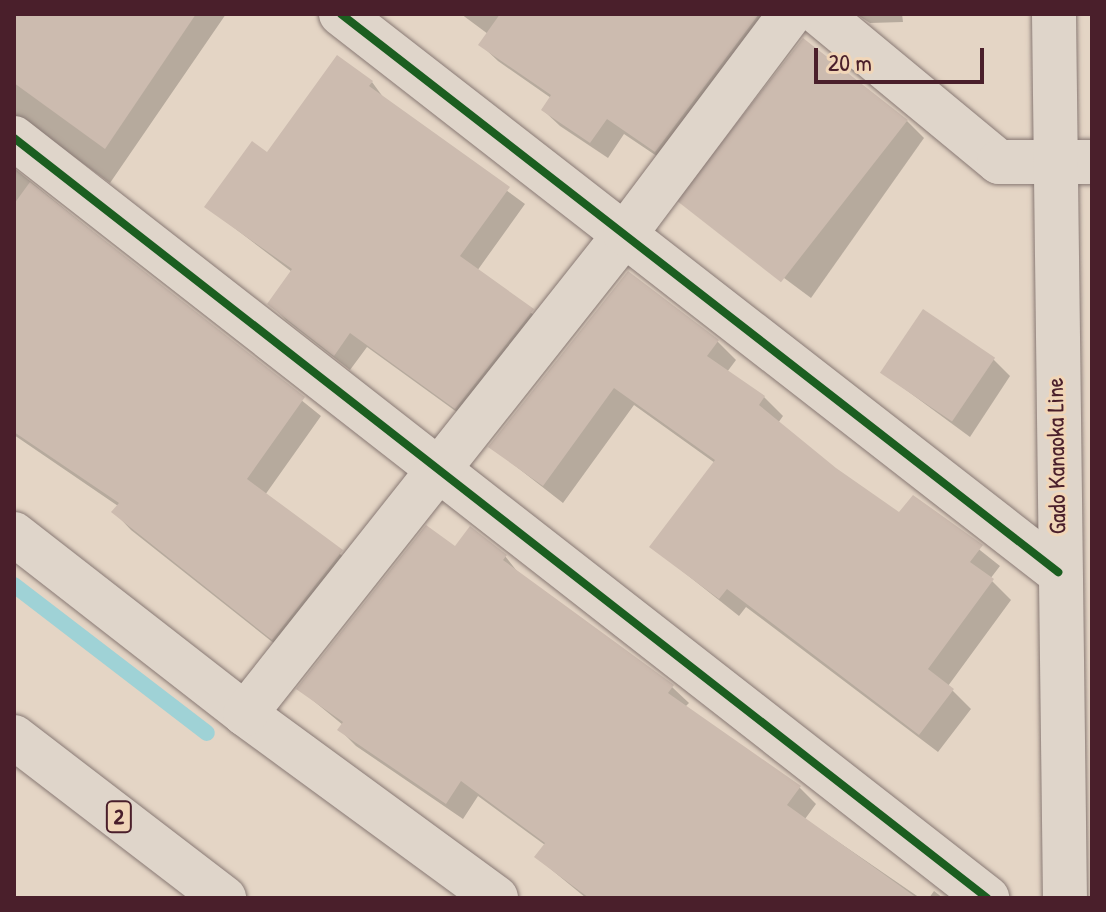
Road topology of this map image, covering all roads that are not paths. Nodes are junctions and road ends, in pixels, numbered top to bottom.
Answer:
1 (341, 14) edge
2 (790, 14) edge
3 (820, 14) edge
4 (1054, 14) edge
5 (14, 138) edge
6 (1072, 163) edge
7 (625, 234) junction
8 (439, 468) junction
9 (14, 534) edge
10 (1058, 572) junction
11 (245, 714) junction
12 (14, 737) edge
13 (224, 898) edge
14 (496, 898) edge
15 (987, 898) edge
16 (1065, 898) edge

1 - 7 street
2 - 7 street
3 - 6 street
4 - 6 street, Gado Kanaoka Line
5 - 8 street
6 - 10 street, Gado Kanaoka Line
7 - 8 street
7 - 10 street
8 - 11 street
8 - 15 street
9 - 11 street
10 - 16 street, Gado Kanaoka Line
11 - 14 street
12 - 13 street, 2

